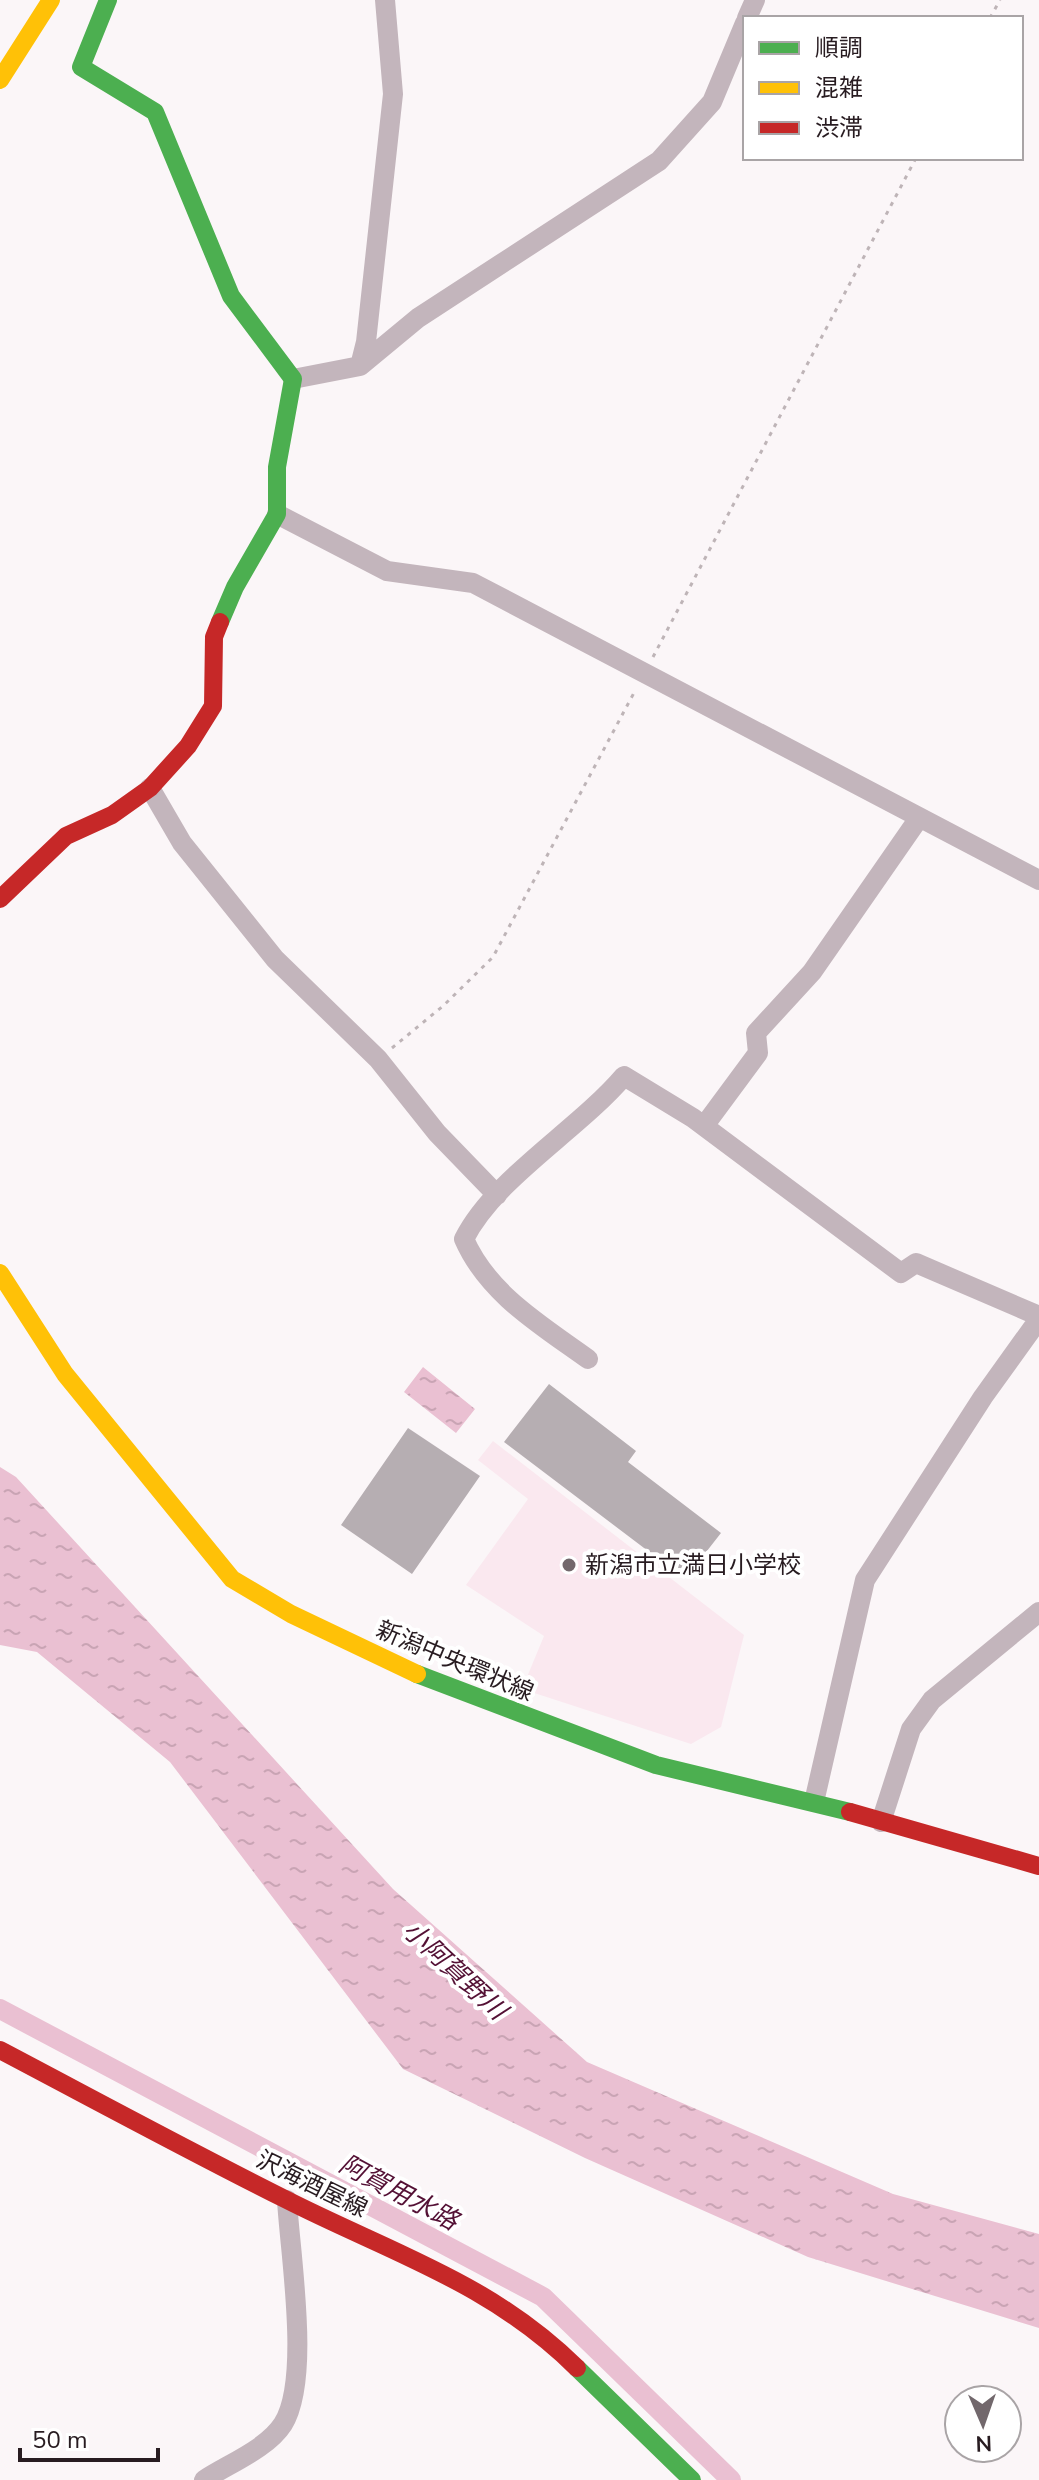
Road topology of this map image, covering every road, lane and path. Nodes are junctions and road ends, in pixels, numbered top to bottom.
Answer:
1 (51, 0) edge
2 (108, 0) edge
3 (385, 0) edge
4 (743, 28) edge
5 (0, 80) edge
6 (915, 160) edge
7 (360, 366) junction
8 (293, 379) junction
9 (277, 514) junction
10 (644, 675) junction
11 (150, 788) junction
12 (919, 818) junction
13 (1039, 880) edge
14 (2, 892) edge
15 (378, 1059) junction
16 (704, 1126) junction
17 (497, 1195) junction
18 (0, 1273) edge
19 (1039, 1318) edge
20 (588, 1359) dead end
21 (1039, 1612) edge
22 (814, 1802) junction
23 (881, 1822) junction
24 (1039, 1866) edge
25 (0, 2050) edge
26 (287, 2200) junction
27 (204, 2480) edge
28 (692, 2480) edge

1 - 5 main road
2 - 8 main road
3 - 7 street
4 - 7 street
6 - 10 path
7 - 8 street
8 - 9 main road
9 - 10 street
9 - 11 main road
10 - 12 street
10 - 15 path
11 - 14 main road
11 - 15 street
12 - 13 street
12 - 16 street
15 - 17 street
16 - 17 street
16 - 19 street
17 - 20 street
18 - 22 main road, 新潟中央環状線
19 - 22 street
21 - 23 street
22 - 23 main road, 新潟中央環状線
23 - 24 main road, 新潟中央環状線
25 - 26 main road, 沢海酒屋線
26 - 27 street
26 - 28 main road, 沢海酒屋線

